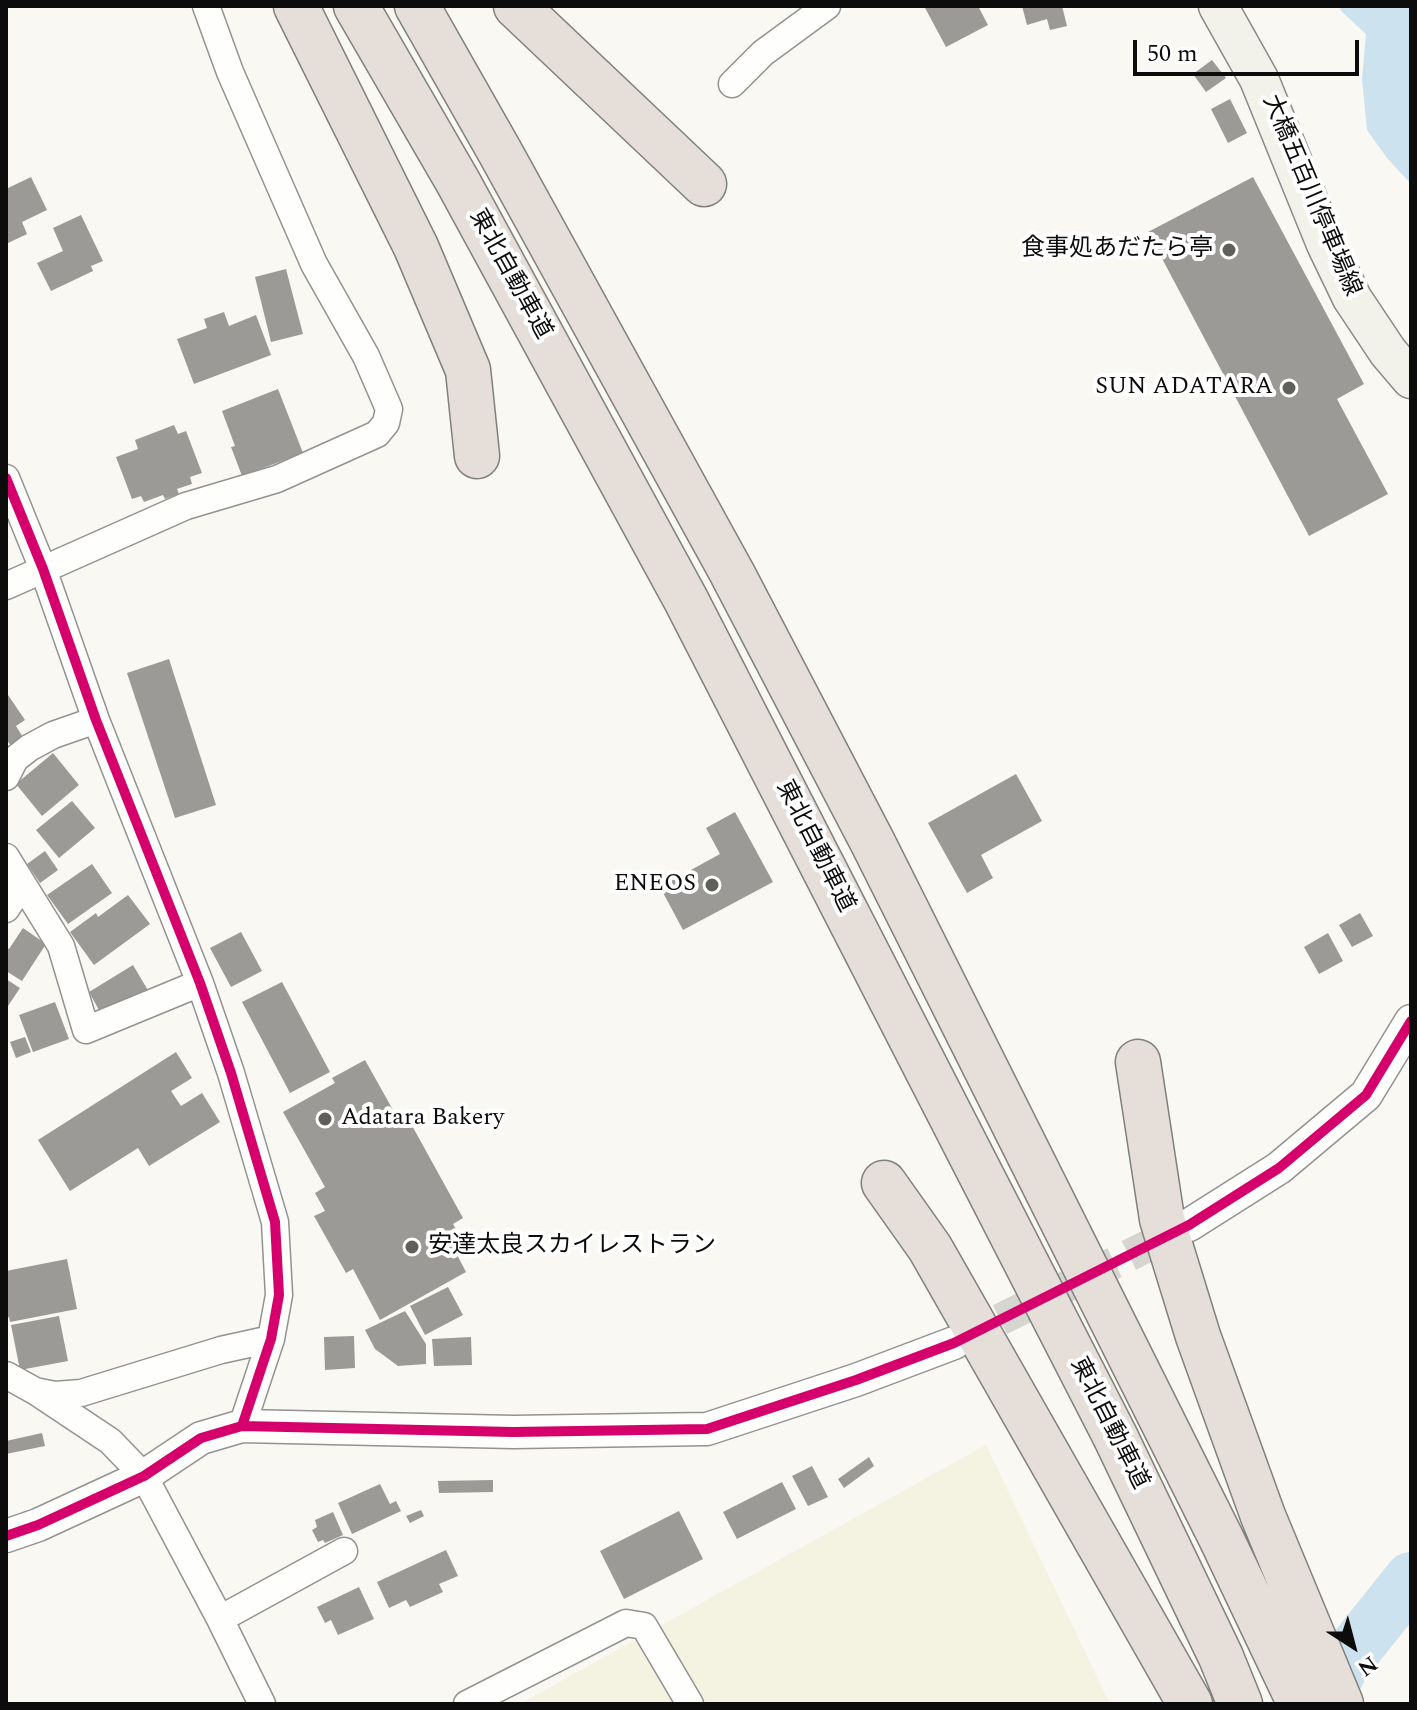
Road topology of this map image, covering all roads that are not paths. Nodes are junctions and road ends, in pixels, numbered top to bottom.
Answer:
1 (206, 6) edge
2 (296, 6) edge
3 (356, 6) edge
4 (417, 6) edge
5 (516, 6) edge
6 (827, 6) edge
7 (1218, 6) edge
8 (732, 84) dead end
9 (704, 184) dead end
10 (1411, 379) edge
11 (477, 456) dead end
12 (6, 478) edge
13 (43, 569) junction
14 (6, 586) edge
15 (96, 720) junction
16 (6, 777) edge
17 (6, 857) edge
18 (22, 885) junction
19 (6, 909) edge
20 (200, 983) junction
21 (1411, 1021) edge
22 (1138, 1062) dead end
23 (884, 1183) dead end
24 (1189, 1225) tunnel mouth
25 (271, 1339) junction
26 (954, 1343) tunnel mouth
27 (6, 1375) edge
28 (35, 1391) junction
29 (242, 1426) junction
30 (144, 1476) junction
31 (6, 1536) edge
32 (344, 1551) dead end
33 (220, 1619) junction
34 (262, 1704) edge
35 (467, 1704) edge
36 (690, 1704) edge
37 (1190, 1704) edge
38 (1240, 1704) edge
39 (1300, 1704) edge
40 (1341, 1704) edge

1 - 13 street
2 - 11 highway
3 - 38 highway, 東北自動車道
4 - 39 highway, 東北自動車道
5 - 9 highway
6 - 8 street
7 - 10 main road, 大橋五百川停車場線
12 - 13 street
13 - 14 street
13 - 15 street
15 - 16 street
15 - 20 street
17 - 18 street
18 - 19 street
18 - 20 street
20 - 25 street
21 - 24 street
22 - 40 highway
23 - 37 highway
25 - 28 street
25 - 29 street
26 - 29 street
27 - 28 street
28 - 30 street
29 - 30 street
30 - 31 street
30 - 33 street
32 - 33 street
33 - 34 street
35 - 36 street

